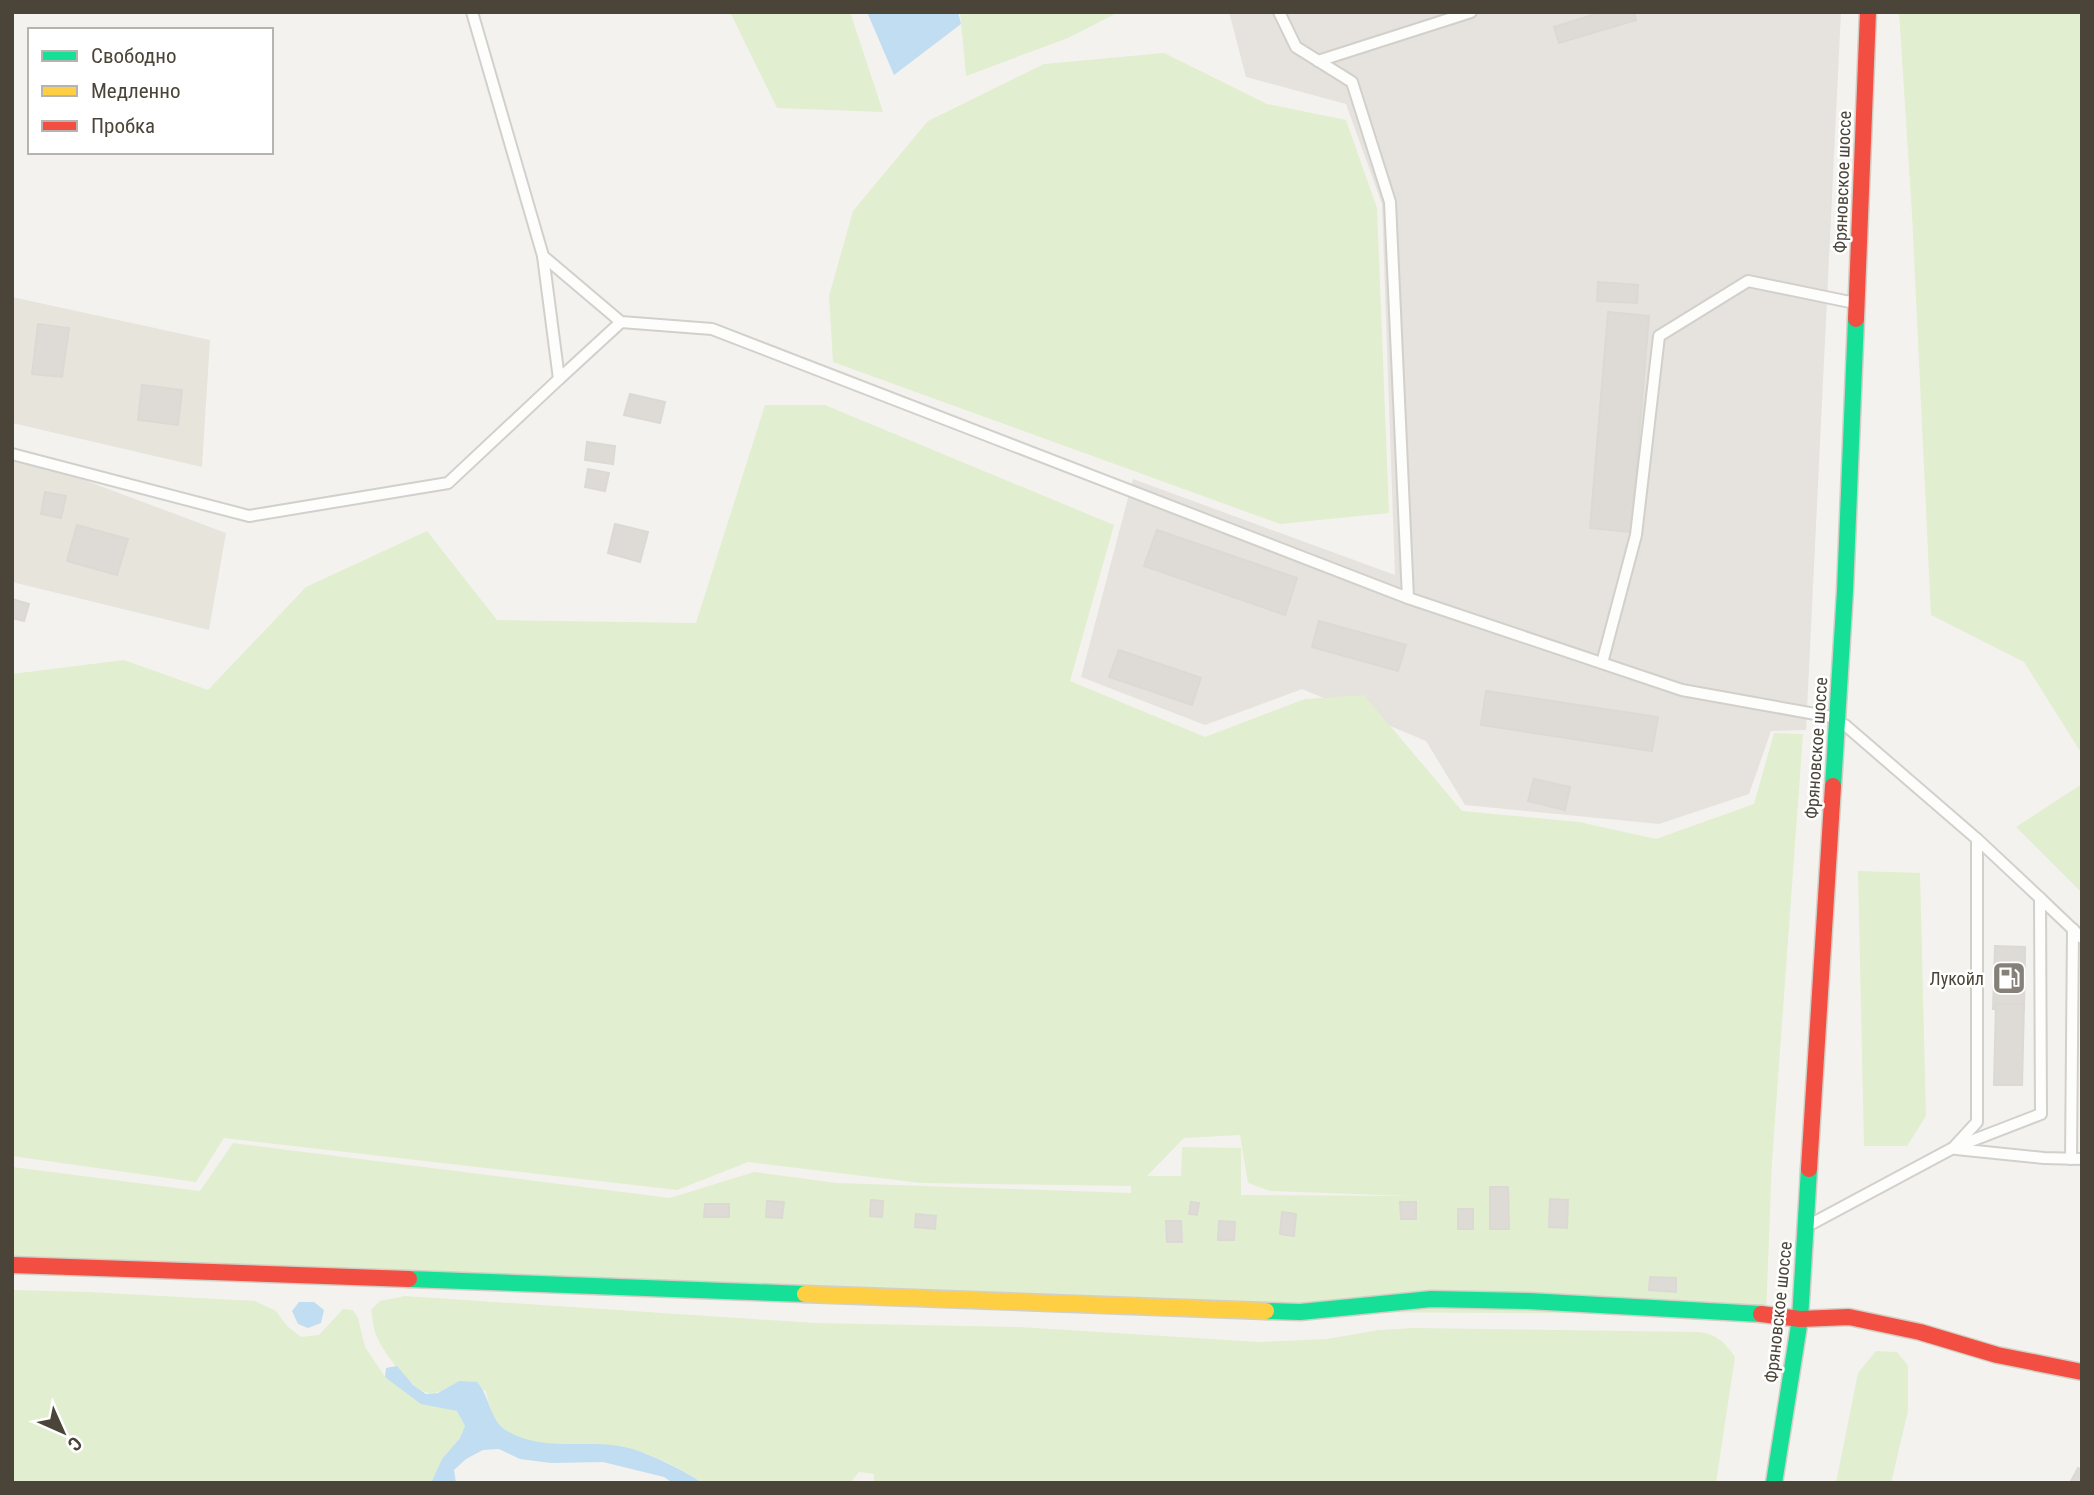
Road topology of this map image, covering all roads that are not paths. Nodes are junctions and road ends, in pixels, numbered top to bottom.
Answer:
1 (472, 12) edge
2 (1279, 12) edge
3 (1471, 12) edge
4 (1868, 12) edge
5 (1318, 61) junction
6 (543, 256) junction
7 (1856, 303) junction
8 (621, 322) junction
9 (559, 379) junction
10 (12, 454) edge
11 (1408, 598) junction
12 (1602, 663) junction
13 (1838, 718) junction
14 (1977, 839) junction
15 (2040, 898) junction
16 (2073, 929) junction
17 (2082, 938) edge
18 (1953, 1148) junction
19 (2076, 1159) edge
20 (1806, 1226) junction
21 (12, 1265) edge
22 (1800, 1319) junction
23 (2082, 1372) edge
24 (1774, 1483) edge

1 - 6 lane
2 - 5 lane
3 - 5 lane
4 - 7 street, Фряновское шоссе
5 - 11 lane
6 - 8 lane
6 - 9 lane
7 - 12 lane
7 - 13 street, Фряновское шоссе
8 - 9 lane
8 - 11 lane
9 - 10 lane
11 - 12 lane
12 - 13 lane
13 - 14 lane
13 - 20 street, Фряновское шоссе
14 - 15 lane
14 - 18 lane
15 - 16 lane
15 - 18 lane
16 - 17 lane
16 - 19 lane
18 - 19 lane
18 - 20 lane
20 - 22 street, Фряновское шоссе
21 - 22 street
22 - 23 street
22 - 24 street, Фряновское шоссе

